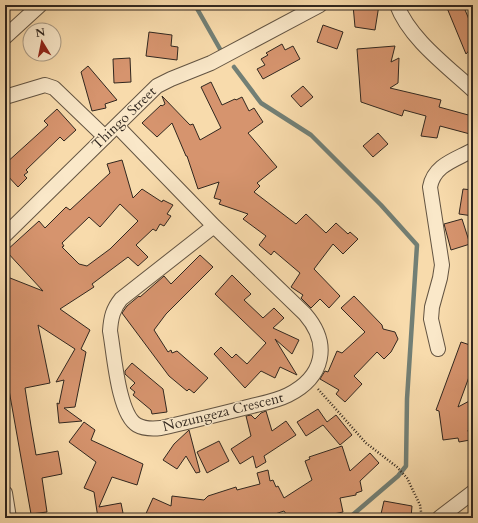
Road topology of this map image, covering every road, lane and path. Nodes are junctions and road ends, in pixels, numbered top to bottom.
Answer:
1 (40, 5) edge
2 (320, 5) edge
3 (397, 5) edge
4 (5, 37) edge
5 (473, 90) edge
6 (5, 97) edge
7 (116, 126) junction
8 (105, 136) junction
9 (473, 150) edge
10 (214, 226) junction
11 (5, 235) edge
12 (438, 349) dead end
13 (305, 384) junction
14 (473, 492) edge
15 (5, 494) edge
16 (9, 518) edge
17 (422, 518) edge
18 (439, 518) edge

1 - 4 street
2 - 7 street, Thingo Street
3 - 5 street
6 - 8 street
7 - 8 street, Thingo Street
7 - 10 street, Nozungeza Crescent
8 - 11 street, Thingo Street
9 - 12 street
10 - 13 street, Nozungeza Crescent
10 - 13 street, Nozungeza Crescent
13 - 17 path
14 - 18 street
15 - 16 street

